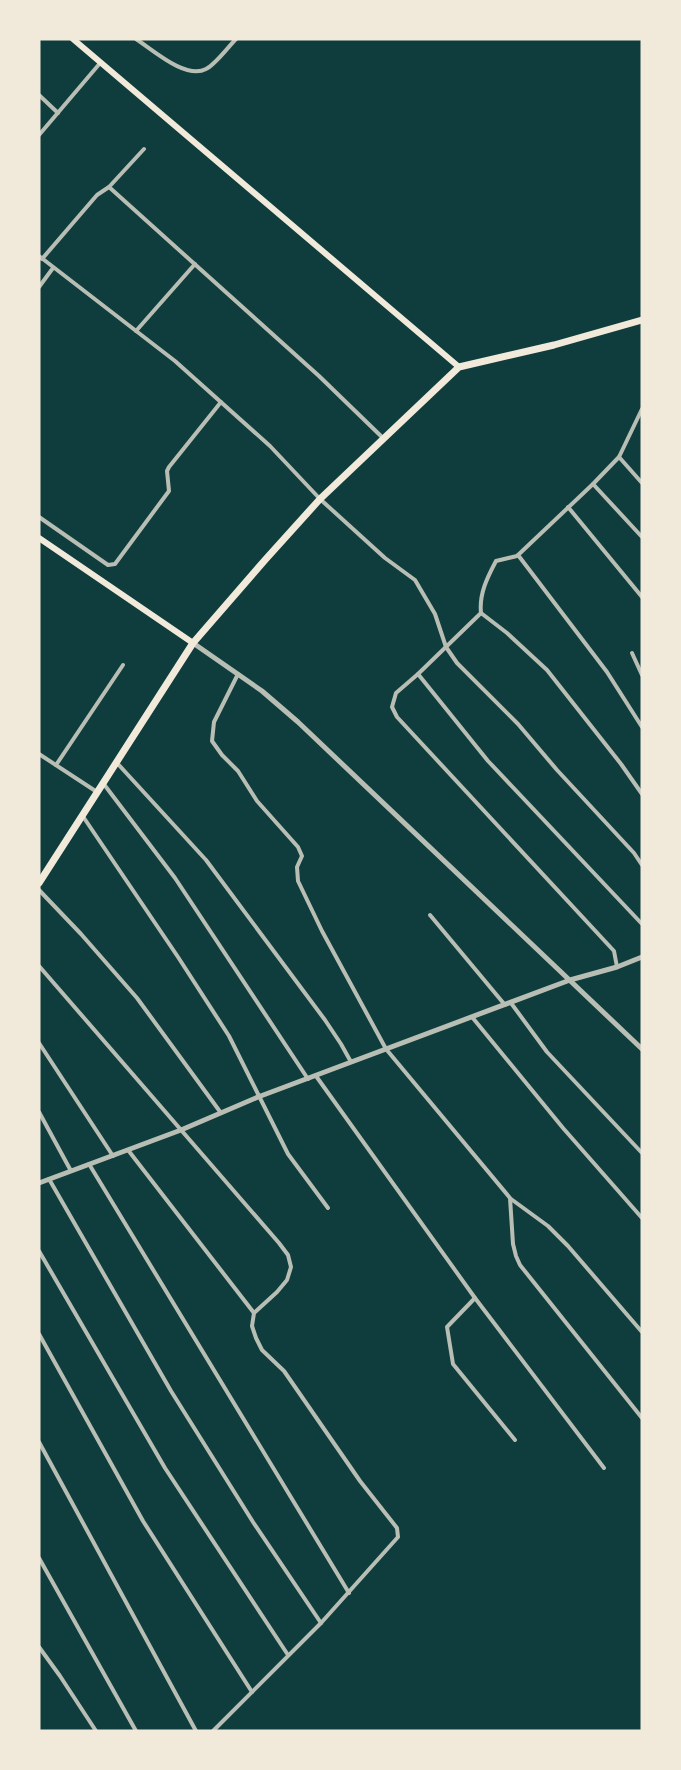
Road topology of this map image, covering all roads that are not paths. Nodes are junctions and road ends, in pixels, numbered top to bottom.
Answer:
1 (73, 39) edge
2 (136, 39) edge
3 (236, 39) edge
4 (101, 62) junction
5 (39, 95) edge
6 (58, 113) junction
7 (39, 135) edge
8 (144, 149) dead end
9 (109, 187) junction
10 (40, 257) edge
11 (195, 264) junction
12 (53, 267) junction
13 (39, 286) edge
14 (642, 320) edge
15 (136, 331) junction
16 (459, 367) junction
17 (221, 402) junction
18 (642, 409) edge
19 (384, 439) junction
20 (619, 457) junction
21 (642, 483) edge
22 (593, 484) junction
23 (320, 500) junction
24 (568, 507) junction
25 (39, 517) edge
26 (642, 537) edge
27 (39, 538) edge
28 (518, 555) junction
29 (642, 597) edge
30 (481, 613) junction
31 (193, 643) junction
32 (447, 647) junction
33 (632, 653) dead end
34 (123, 665) dead end
35 (238, 674) junction
36 (418, 674) junction
37 (642, 675) edge
38 (642, 727) edge
39 (39, 754) edge
40 (116, 763) junction
41 (56, 765) junction
42 (103, 783) junction
43 (97, 792) junction
44 (642, 794) edge
45 (82, 814) junction
46 (642, 865) edge
47 (39, 883) edge
48 (39, 890) edge
49 (430, 915) dead end
50 (642, 924) edge
51 (642, 957) edge
52 (39, 966) edge
53 (617, 967) junction
54 (570, 980) junction
55 (508, 1004) junction
56 (472, 1017) junction
57 (39, 1043) edge
58 (386, 1049) junction
59 (642, 1049) edge
60 (351, 1062) junction
61 (316, 1076) junction
62 (308, 1078) junction
63 (258, 1097) junction
64 (39, 1112) edge
65 (221, 1113) junction
66 (181, 1130) junction
67 (129, 1149) junction
68 (642, 1153) edge
69 (113, 1156) junction
70 (89, 1164) junction
71 (71, 1171) junction
72 (49, 1179) junction
73 (39, 1183) edge
74 (510, 1198) junction
75 (328, 1208) dead end
76 (642, 1218) edge
77 (39, 1251) edge
78 (475, 1298) junction
79 (254, 1313) junction
80 (642, 1332) edge
81 (39, 1334) edge
82 (642, 1418) edge
83 (515, 1440) dead end
84 (39, 1442) edge
85 (604, 1468) dead end
86 (39, 1558) edge
87 (349, 1593) junction
88 (321, 1623) junction
89 (39, 1647) edge
90 (288, 1655) junction
91 (252, 1692) junction
92 (96, 1731) edge
93 (136, 1731) edge
94 (196, 1731) edge
95 (213, 1731) edge

1 - 4 main road
2 - 3 street
4 - 6 street
4 - 16 main road
5 - 6 street
6 - 7 street
8 - 9 street
9 - 10 street
9 - 11 street
10 - 12 street
11 - 15 street
11 - 19 street
12 - 13 street
12 - 15 street
14 - 16 highway
15 - 17 street
16 - 19 highway
17 - 23 street
17 - 25 street
18 - 20 street
19 - 23 highway
20 - 21 street
20 - 22 street
22 - 24 street
22 - 26 street
23 - 31 highway
23 - 32 street
24 - 28 street
24 - 29 street
27 - 31 main road
28 - 30 street
28 - 38 street
30 - 32 street
30 - 44 street
31 - 35 street
31 - 40 highway
32 - 36 street
32 - 46 street
33 - 37 street
34 - 41 street
35 - 54 street
35 - 58 street
36 - 50 street
36 - 53 street
39 - 41 street
40 - 42 highway
40 - 60 street
41 - 43 street
42 - 43 highway
42 - 62 street
43 - 45 highway
45 - 47 highway
45 - 63 street
48 - 65 street
49 - 55 street
51 - 53 street
52 - 66 street
53 - 54 street
54 - 55 street
54 - 59 street
55 - 56 street
55 - 68 street
56 - 58 street
56 - 76 street
57 - 69 street
58 - 60 street
58 - 74 street
60 - 61 street
61 - 62 street
61 - 78 street
62 - 63 street
63 - 65 street
63 - 75 street
64 - 71 street
65 - 66 street
66 - 67 street
66 - 79 street
67 - 69 street
67 - 79 street
69 - 70 street
70 - 71 street
70 - 87 street
71 - 72 street
72 - 73 street
72 - 88 street
74 - 80 street
74 - 82 street
77 - 90 street
78 - 83 street
78 - 85 street
79 - 87 street
81 - 91 street
84 - 94 street
86 - 93 street
87 - 88 street
88 - 90 street
89 - 92 street
90 - 91 street
91 - 95 street

